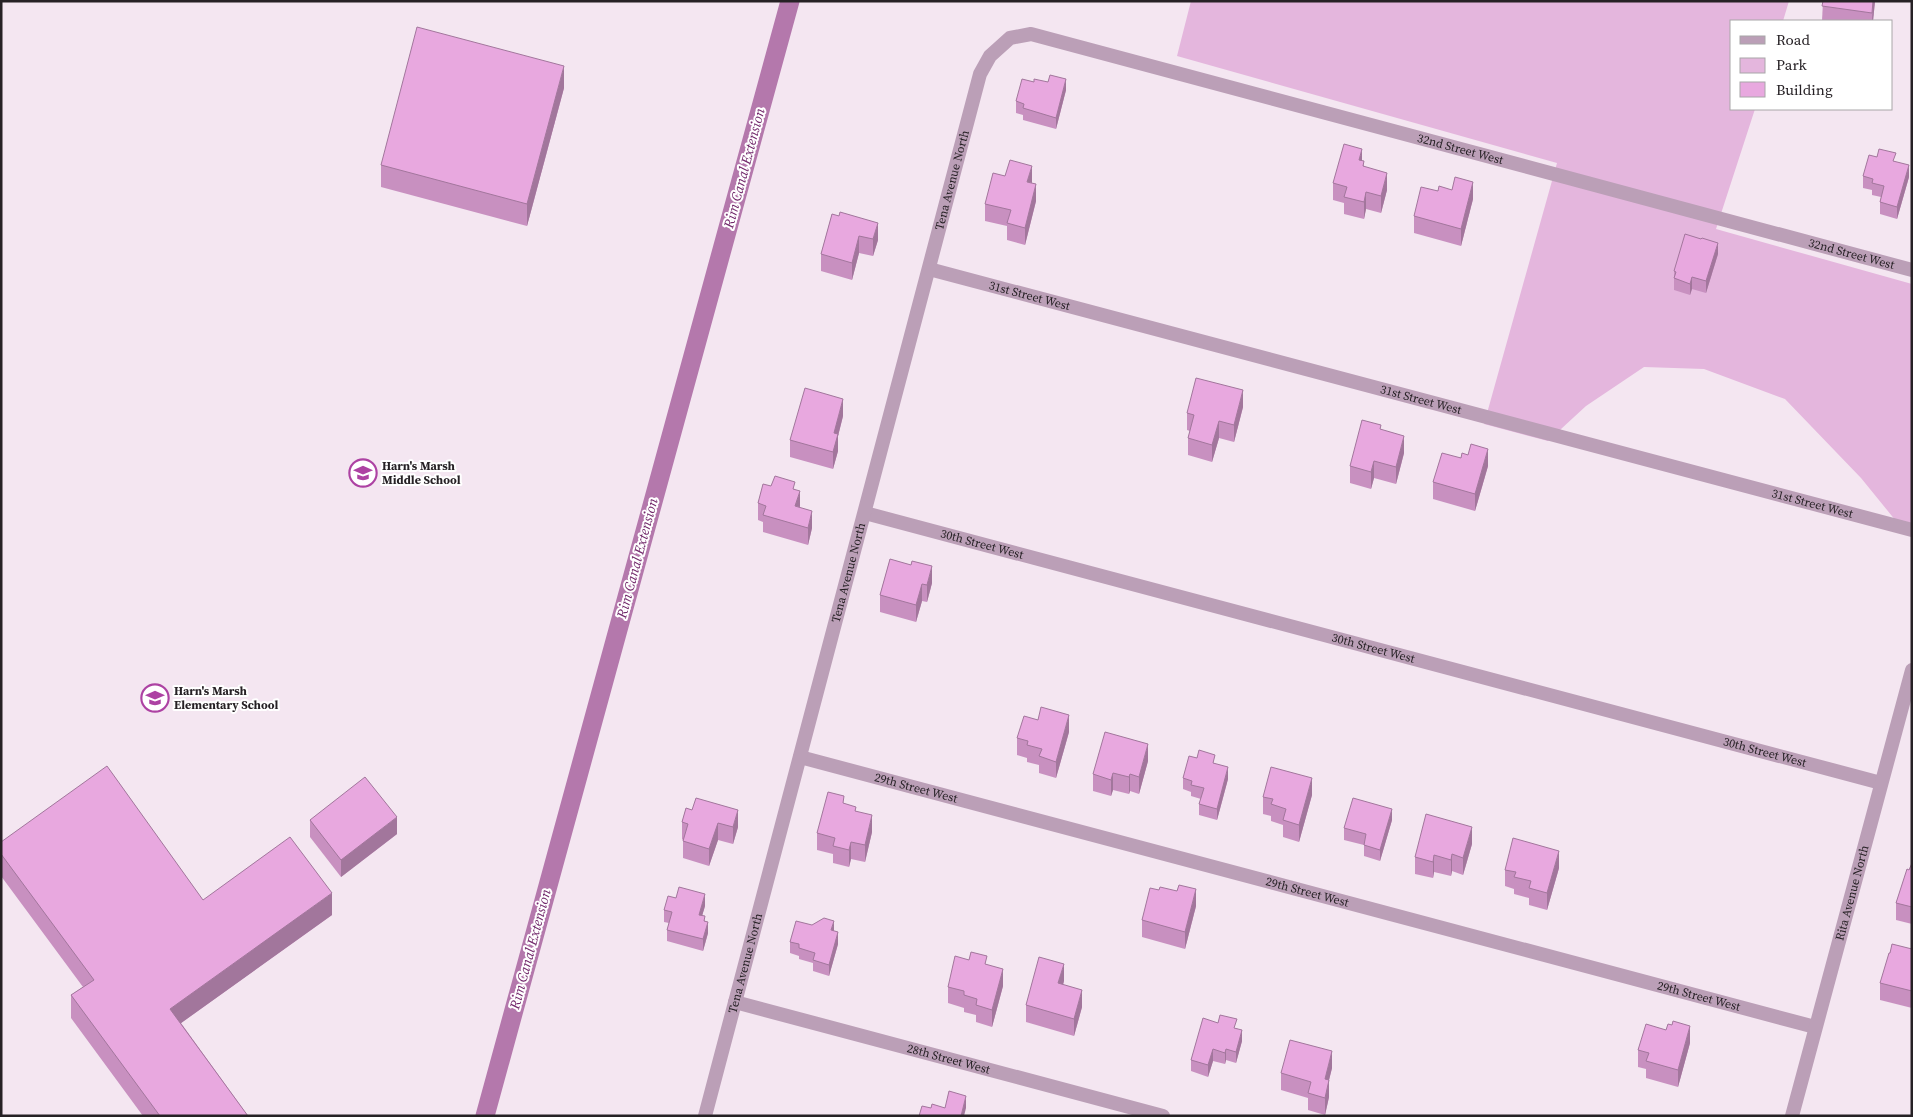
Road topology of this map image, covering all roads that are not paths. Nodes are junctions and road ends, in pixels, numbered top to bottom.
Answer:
1 (1010, 38) joint
2 (929, 269) junction
3 (1912, 270) edge
4 (865, 513) junction
5 (1912, 530) edge
6 (1912, 670) edge
7 (800, 758) junction
8 (1881, 784) junction
9 (735, 1002) junction
10 (1815, 1027) junction
11 (705, 1116) edge
12 (1164, 1116) edge
13 (1792, 1116) edge

1 - 2 street, Tena Avenue North
1 - 3 street, 32nd Street West
2 - 4 street, Tena Avenue North
2 - 5 street, 31st Street West
4 - 7 street, Tena Avenue North
4 - 8 street, 30th Street West
6 - 8 street, Rita Avenue North
7 - 9 street, Tena Avenue North
7 - 10 street, 29th Street West
8 - 10 street, Rita Avenue North
9 - 11 street, Tena Avenue North
9 - 12 street, 28th Street West
10 - 13 street, Rita Avenue North

